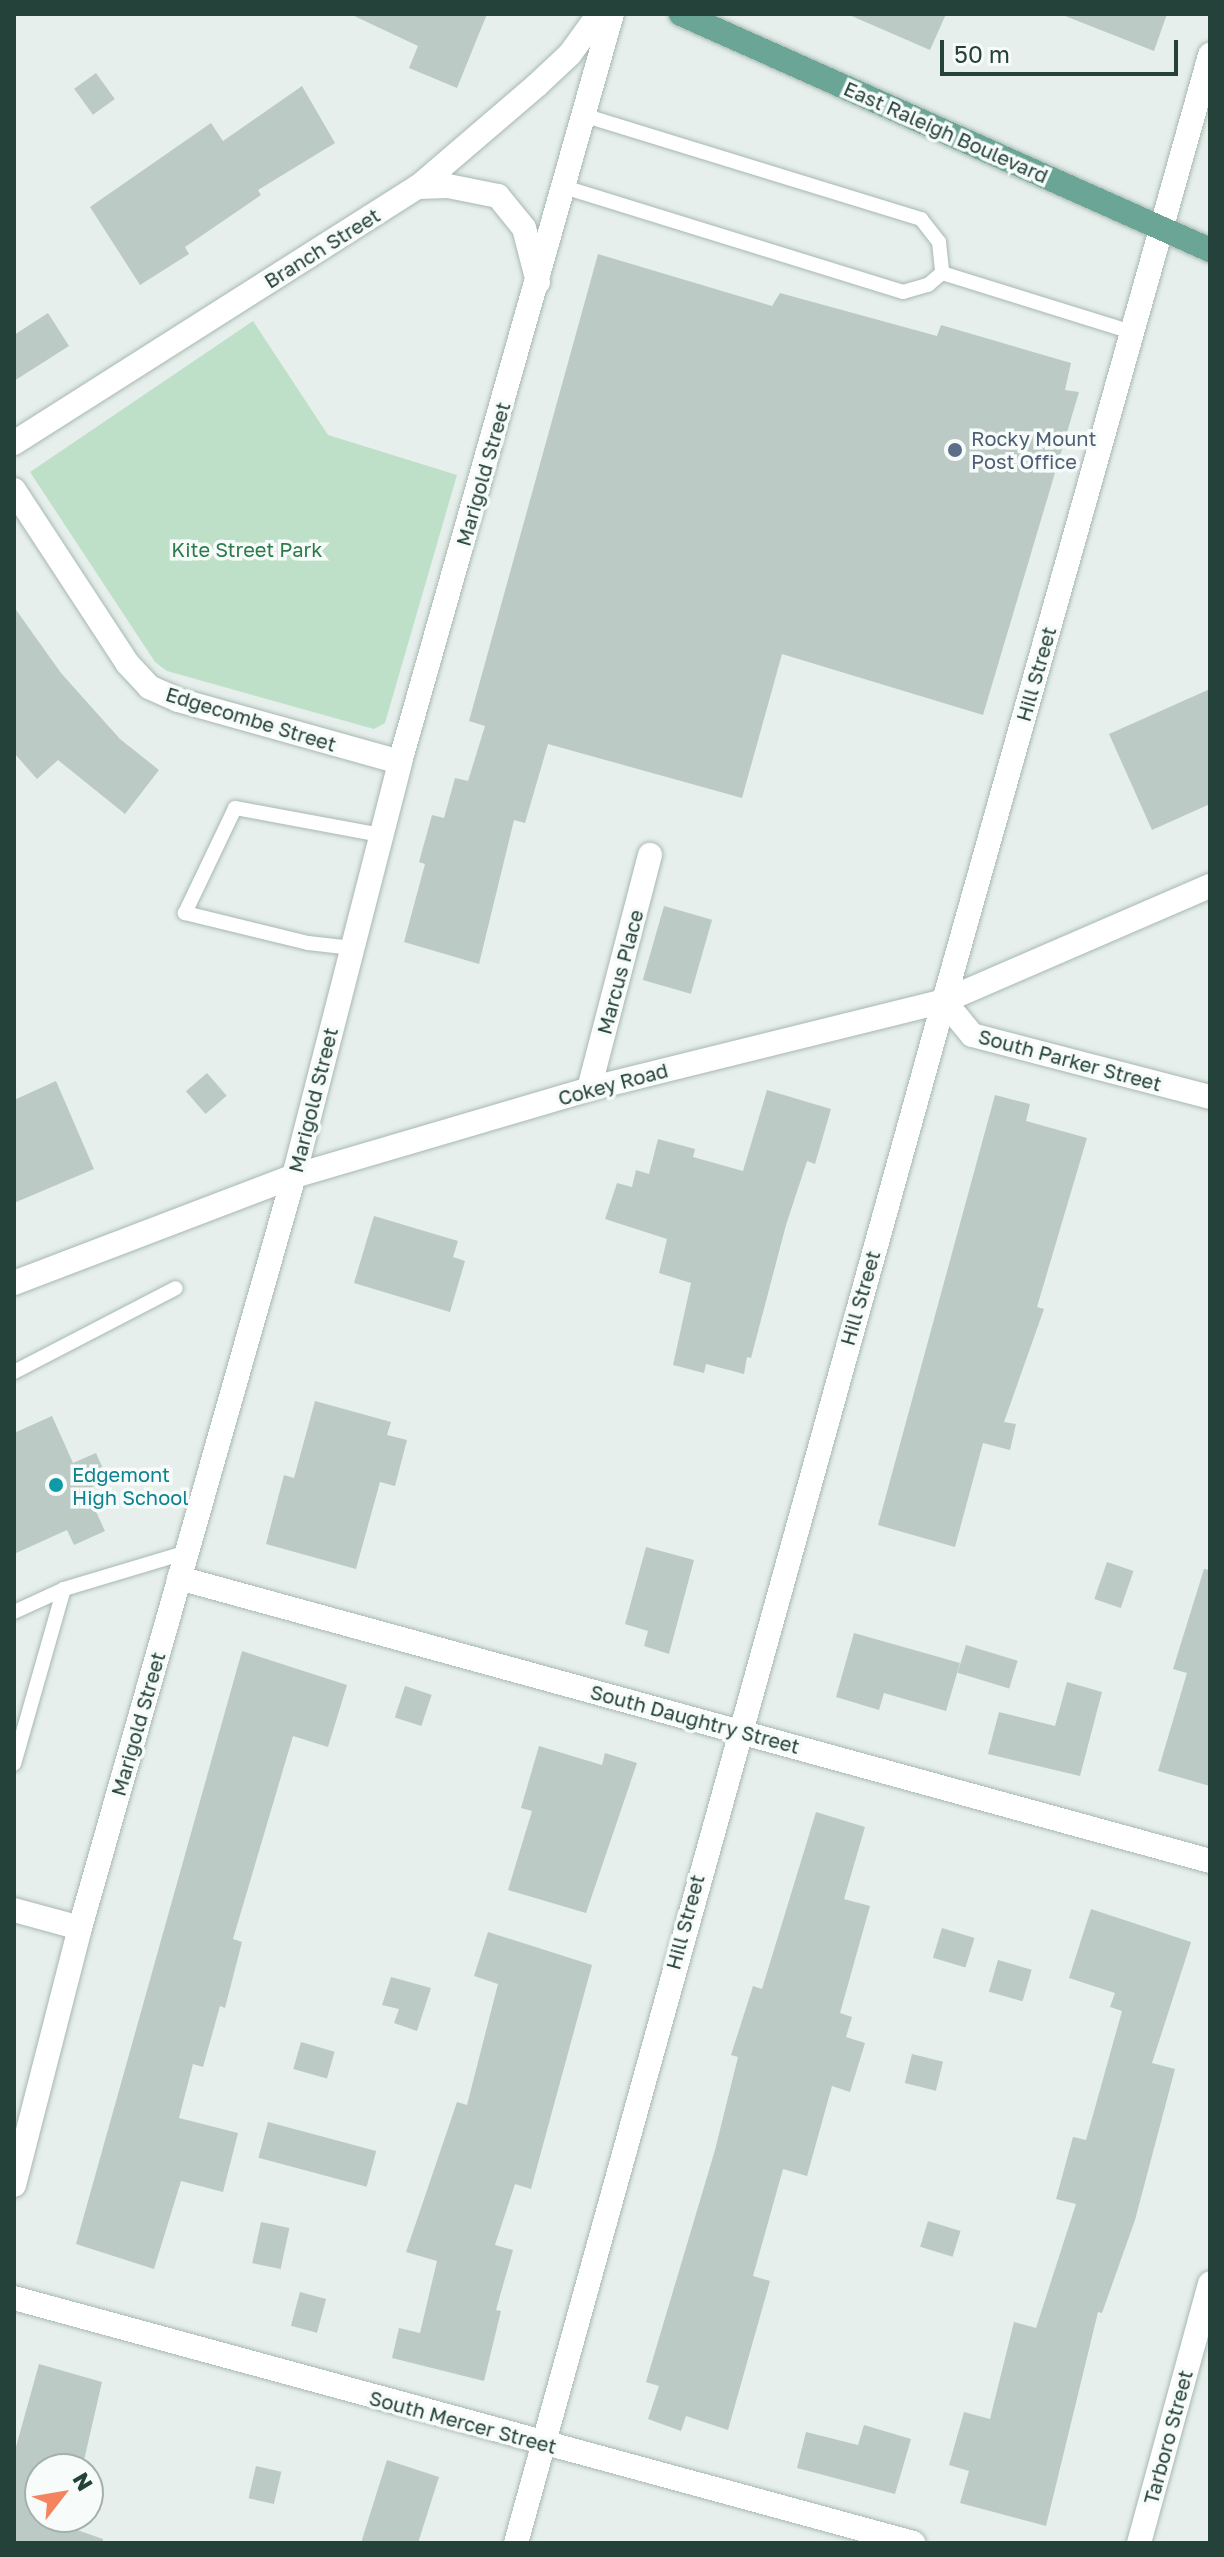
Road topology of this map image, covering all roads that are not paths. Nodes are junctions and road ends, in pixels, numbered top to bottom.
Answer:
1 (599, 14) edge
2 (612, 14) edge
3 (681, 14) edge
4 (1210, 55) edge
5 (583, 115) junction
6 (418, 187) junction
7 (564, 187) junction
8 (1162, 228) junction
9 (1210, 250) edge
10 (942, 273) junction
11 (538, 282) junction
12 (1132, 332) junction
13 (14, 443) edge
14 (14, 490) edge
15 (400, 762) junction
16 (381, 835) junction
17 (650, 855) dead end
18 (1210, 886) edge
19 (352, 948) junction
20 (944, 1001) junction
21 (589, 1089) junction
22 (1210, 1097) edge
23 (294, 1176) junction
24 (14, 1283) edge
25 (176, 1288) dead end
26 (14, 1372) edge
27 (187, 1552) junction
28 (179, 1578) junction
29 (64, 1589) junction
30 (14, 1612) edge
31 (738, 1731) junction
32 (14, 1764) edge
33 (1210, 1861) edge
34 (14, 1910) edge
35 (80, 1928) junction
36 (14, 2185) edge
37 (1210, 2284) edge
38 (14, 2298) edge
39 (543, 2444) junction
40 (516, 2543) edge
41 (913, 2543) edge
42 (1139, 2543) edge

1 - 6 street, Branch Street
2 - 5 street, Marigold Street
3 - 8 main road, East Raleigh Boulevard
4 - 8 street, Hill Street
5 - 7 street, Marigold Street
5 - 10 lane
6 - 11 street
6 - 13 street, Branch Street
7 - 10 lane
7 - 11 street, Marigold Street
8 - 9 main road, East Raleigh Boulevard
8 - 12 street, Hill Street
10 - 12 lane
11 - 15 street, Marigold Street
12 - 20 street, Hill Street
14 - 15 street, Edgecombe Street
15 - 16 street, Marigold Street
16 - 19 street, Marigold Street
16 - 19 lane
17 - 21 street, Marcus Place
18 - 20 street, Cokey Road
19 - 23 street, Marigold Street
20 - 21 street, Cokey Road
20 - 22 street, South Parker Street
20 - 31 street, Hill Street
21 - 23 street, Cokey Road
23 - 24 street, Cokey Road
23 - 27 street, Marigold Street
25 - 26 lane
27 - 28 street, Marigold Street
27 - 29 lane
28 - 31 street, South Daughtry Street
28 - 35 street, Marigold Street
29 - 30 lane
29 - 32 lane
31 - 33 street, South Daughtry Street
31 - 39 street, Hill Street
34 - 35 street
35 - 36 street, Marigold Street
37 - 42 street, Tarboro Street
38 - 39 street, South Mercer Street
39 - 40 street, Hill Street
39 - 41 street, South Mercer Street

